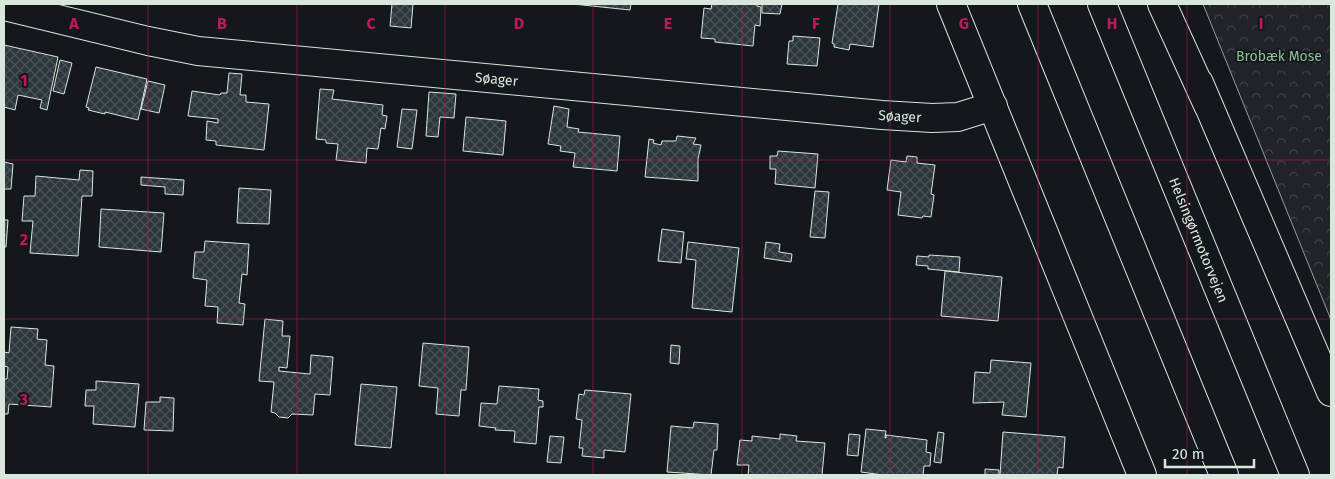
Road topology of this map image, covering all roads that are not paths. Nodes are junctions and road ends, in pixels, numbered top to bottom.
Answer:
1 (951, 4) edge
2 (1032, 4) edge
3 (1102, 4) edge
4 (1162, 4) edge
5 (1170, 4) edge
6 (4, 6) edge
7 (1208, 105) junction
8 (993, 106) junction
9 (1331, 392) edge
10 (1142, 475) edge
11 (1224, 475) edge
12 (1295, 475) edge

1 - 8 main road
2 - 11 main road
3 - 12 main road, Helsingørmotorvejen
4 - 7 main road
5 - 7 main road
6 - 8 main road, Søager
7 - 9 main road
8 - 10 main road

